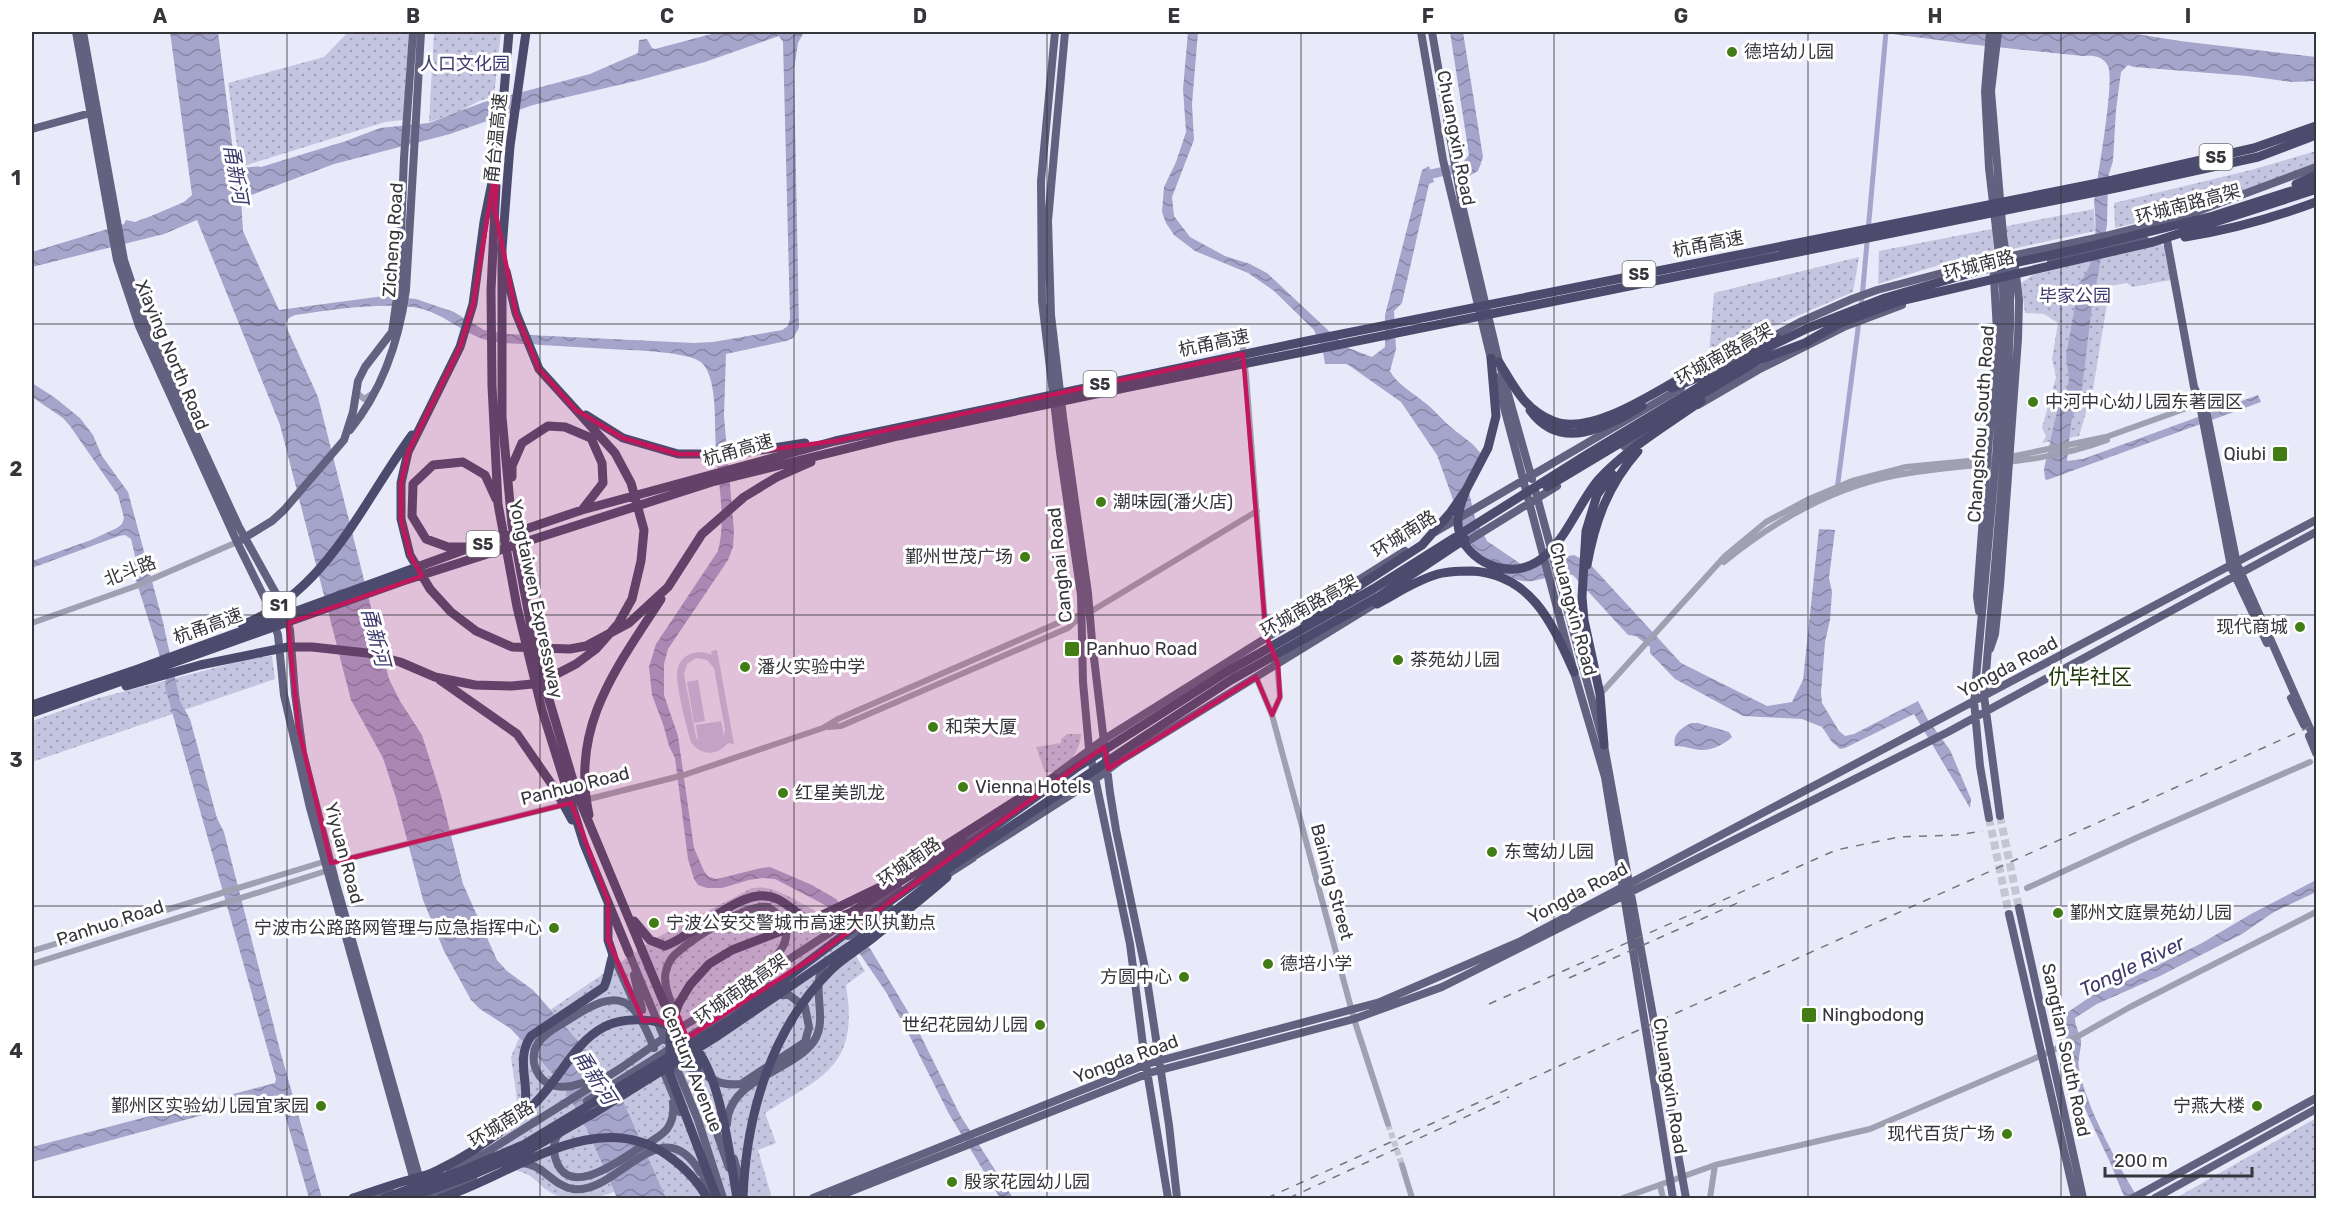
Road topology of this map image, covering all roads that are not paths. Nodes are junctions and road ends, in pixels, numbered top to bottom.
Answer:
1 (76, 32) edge
2 (83, 32) edge
3 (413, 32) edge
4 (421, 32) edge
5 (509, 32) edge
6 (526, 32) edge
7 (1055, 32) edge
8 (1065, 32) edge
9 (1421, 32) edge
10 (1432, 32) edge
11 (1990, 32) edge
12 (1998, 32) edge
13 (93, 113) junction
14 (2316, 126) edge
15 (32, 129) edge
16 (2316, 135) edge
17 (499, 148) junction
18 (2316, 167) edge
19 (2316, 176) edge
20 (2316, 183) edge
21 (2115, 184) junction
22 (2316, 190) edge
23 (2316, 202) edge
24 (2213, 216) junction
25 (2167, 240) junction
26 (2153, 242) junction
27 (502, 249) junction
28 (2014, 255) junction
29 (1993, 260) junction
30 (2017, 270) junction
31 (1995, 276) junction
32 (1418, 323) junction
33 (1808, 328) junction
34 (1242, 341) dead end
35 (1804, 343) junction
36 (496, 347) junction
37 (1495, 360) junction
38 (1706, 374) junction
39 (380, 385) junction
40 (355, 392) junction
41 (2223, 395) dead end
42 (2200, 404) junction
43 (1527, 405) junction
44 (576, 410) junction
45 (425, 416) junction
46 (1659, 426) junction
47 (2129, 430) junction
48 (345, 438) junction
49 (835, 441) junction
50 (835, 452) junction
51 (1625, 456) junction
52 (2010, 457) junction
53 (1986, 459) junction
54 (1466, 490) junction
55 (498, 504) junction
56 (582, 510) junction
57 (1257, 511) junction
58 (2316, 520) edge
59 (2316, 532) edge
60 (241, 540) junction
61 (472, 547) junction
62 (1991, 547) junction
63 (2234, 565) junction
64 (1709, 574) junction
65 (2239, 576) junction
66 (668, 587) junction
67 (1582, 597) junction
68 (1090, 612) junction
69 (1081, 616) junction
70 (32, 623) edge
71 (1981, 624) junction
72 (530, 625) junction
73 (1266, 636) junction
74 (1987, 656) junction
75 (1278, 664) junction
76 (1574, 672) junction
77 (139, 673) junction
78 (1230, 675) junction
79 (1256, 676) junction
80 (435, 677) junction
81 (86, 690) junction
82 (1604, 690) dead end
83 (1984, 696) junction
84 (1974, 701) junction
85 (32, 705) edge
86 (1985, 711) junction
87 (32, 713) edge
88 (1272, 715) junction
89 (1976, 716) junction
90 (1103, 740) junction
91 (2316, 742) edge
92 (1604, 745) junction
93 (1089, 749) junction
94 (2316, 753) edge
95 (2310, 762) dead end
96 (1076, 768) junction
97 (1108, 770) junction
98 (1094, 780) junction
99 (2000, 816) tunnel mouth
100 (1989, 818) tunnel mouth
101 (594, 837) junction
102 (970, 838) joint
103 (584, 844) junction
104 (982, 849) junction
105 (327, 862) junction
106 (326, 871) junction
107 (2027, 888) dead end
108 (619, 896) junction
109 (608, 901) junction
110 (2019, 908) tunnel mouth
111 (2316, 912) edge
112 (2009, 914) tunnel mouth
113 (852, 916) junction
114 (863, 930) junction
115 (32, 951) edge
116 (629, 953) junction
117 (613, 955) junction
118 (32, 964) edge
119 (666, 983) junction
120 (763, 990) junction
121 (664, 1003) junction
122 (1353, 1014) junction
123 (567, 1016) junction
124 (645, 1026) junction
125 (676, 1033) junction
126 (2052, 1051) junction
127 (675, 1052) junction
128 (2041, 1055) junction
129 (1159, 1060) junction
130 (695, 1067) junction
131 (1148, 1068) junction
132 (1161, 1070) junction
133 (667, 1079) junction
134 (2316, 1098) edge
135 (2316, 1109) edge
136 (573, 1110) junction
137 (1388, 1124) tunnel mouth
138 (961, 1143) junction
139 (1402, 1165) tunnel mouth
140 (1715, 1165) junction
141 (421, 1181) junction
142 (706, 1184) junction
143 (1660, 1185) junction
144 (437, 1197) edge
145 (353, 1198) edge
146 (367, 1198) edge
147 (384, 1198) edge
148 (408, 1198) edge
149 (420, 1198) edge
150 (709, 1198) edge
151 (717, 1198) edge
152 (723, 1198) edge
153 (737, 1198) edge
154 (744, 1198) edge
155 (813, 1198) edge
156 (834, 1198) edge
157 (1168, 1198) edge
158 (1177, 1198) edge
159 (1412, 1198) edge
160 (1623, 1198) edge
161 (1663, 1198) edge
162 (1672, 1198) edge
163 (1686, 1198) edge
164 (1710, 1198) edge
165 (2075, 1198) edge
166 (2083, 1198) edge
167 (2133, 1198) edge
168 (2155, 1198) edge

1 - 13 main road, Xiaying North Road
2 - 13 main road, Xiaying North Road
3 - 40 main road, Zicheng Road
4 - 39 main road, Zicheng Road
5 - 17 highway, 甬台温高速 / S1
6 - 27 highway, 甬台温高速
7 - 69 main road, Canghai Road
8 - 68 main road, Canghai Road
9 - 37 main road, Chuangxin Road
10 - 37 main road, Chuangxin Road
11 - 62 main road, Changshou South Road
12 - 62 main road, Changshou South Road
13 - 15 main road
13 - 60 main road, Xiaying North Road
14 - 21 highway, 杭甬高速 / S5
16 - 21 highway, 杭甬高速 / S5
17 - 36 highway, Yongtaiwen Expressway
17 - 45 highway, S1
18 - 28 main road, 环城南路
19 - 24 highway
20 - 24 highway, 环城南路高架
21 - 32 highway, 杭甬高速 / S5
22 - 26 highway, 环城南路高架
22 - 30 main road, 环城南路
23 - 25 highway
24 - 33 highway, 环城南路高架
25 - 26 highway
25 - 42 main road
26 - 35 highway, 环城南路高架
27 - 36 highway, Yongtaiwen Expressway
27 - 44 highway
28 - 29 main road, 环城南路
28 - 30 main road
29 - 31 main road
29 - 38 main road, 环城南路
30 - 31 main road, 环城南路
30 - 52 main road
31 - 46 main road, 环城南路
31 - 53 main road
32 - 49 highway, 杭甬高速 / S5
32 - 50 highway, 杭甬高速 / S5
33 - 43 highway
33 - 78 highway, 环城南路高架
34 - 57 street, Baining Street
35 - 51 highway
35 - 78 highway, 环城南路高架
36 - 55 highway, Yongtaiwen Expressway
36 - 72 highway, Yongtaiwen Expressway
37 - 43 highway
37 - 54 highway
37 - 76 main road, Chuangxin Road
37 - 92 main road, Chuangxin Road
38 - 43 highway
38 - 73 main road, 环城南路
39 - 40 street
39 - 48 main road, Zicheng Road
40 - 48 main road, Zicheng Road
41 - 42 street
42 - 47 street
42 - 63 main road
44 - 49 highway
44 - 80 highway
45 - 66 highway
45 - 77 highway, S1
46 - 67 highway
46 - 75 main road, 环城南路
47 - 52 street
47 - 64 street
48 - 60 main road
49 - 56 highway, 杭甬高速 / S5
50 - 66 highway
50 - 77 highway, 杭甬高速 / S5
51 - 54 highway
51 - 67 highway
52 - 53 street
52 - 74 main road
53 - 64 street
53 - 71 main road
54 - 78 highway
55 - 61 highway
55 - 103 highway, Yongtaiwen Expressway
56 - 61 highway, 杭甬高速 / S5
56 - 72 highway
57 - 68 street, Panhuo Road
57 - 73 street, Baining Street
58 - 63 main road, Yongda Road
59 - 65 main road, Yongda Road
60 - 70 street, 北斗路
60 - 105 main road, Yiyuan Road
60 - 105 main road, Yiyuan Road
61 - 77 highway, 杭甬高速 / S5
62 - 71 main road, Changshou South Road
62 - 74 main road, Changshou South Road
63 - 65 main road
63 - 83 main road, Yongda Road
64 - 82 street
65 - 86 main road, Yongda Road
65 - 91 main road
65 - 94 main road
66 - 101 highway
67 - 92 highway
68 - 69 street, Panhuo Road
68 - 90 main road, Canghai Road
69 - 93 main road, Canghai Road
69 - 105 street, Panhuo Road
71 - 84 main road, Changshou South Road
72 - 101 highway, Yongtaiwen Expressway
73 - 75 street, Baining Street
73 - 90 main road, 环城南路
74 - 83 main road, Changshou South Road
75 - 79 main road, 环城南路
75 - 88 street, Baining Street
76 - 78 highway
76 - 162 main road, Chuangxin Road
77 - 80 highway
77 - 81 highway, S5
78 - 96 highway, 环城南路高架
78 - 104 highway, 环城南路高架
79 - 88 street, Baining Street
79 - 97 main road, 环城南路
80 - 103 highway
81 - 85 highway
81 - 87 highway
83 - 84 main road, Yongda Road
83 - 86 main road, Changshou South Road
84 - 89 main road, Changshou South Road
84 - 122 main road, Yongda Road
86 - 89 main road, Yongda Road
86 - 99 main road, Changshou South Road
88 - 122 street, Baining Street
89 - 100 main road, Changshou South Road
89 - 122 main road, Yongda Road
90 - 93 main road, 环城南路
90 - 97 main road, Canghai Road
92 - 163 main road, Chuangxin Road
93 - 98 main road, Canghai Road
93 - 102 main road, 环城南路
95 - 107 street
96 - 147 highway, 环城南路高架
96 - 151 highway
97 - 98 main road, 环城南路
97 - 129 main road, Canghai Road
98 - 104 main road, 环城南路
98 - 131 main road, Canghai Road
101 - 108 highway, Yongtaiwen Expressway
102 - 113 highway
103 - 109 highway, Yongtaiwen Expressway
104 - 114 main road, 环城南路
104 - 148 highway, 环城南路高架
104 - 154 highway
105 - 106 main road, Yiyuan Road
105 - 115 street, Panhuo Road
105 - 141 main road, Yiyuan Road
106 - 118 street, Panhuo Road
106 - 141 main road, Yiyuan Road
108 - 113 highway
108 - 121 highway
109 - 116 highway, Yongtaiwen Expressway
109 - 117 highway
110 - 126 main road, Sangtian South Road
111 - 126 street
112 - 128 main road, Sangtian South Road
113 - 125 main road, 环城南路
114 - 120 main road, 环城南路
114 - 154 main road
116 - 124 main road
116 - 152 main road, Century Avenue
117 - 123 highway
117 - 124 main road
119 - 125 main road
119 - 125 main road
119 - 130 main road
120 - 127 main road
120 - 136 main road, 环城南路
121 - 125 highway
121 - 130 main road, Century Avenue
122 - 129 main road, Yongda Road
122 - 132 main road, Yongda Road
122 - 137 street, Baining Street
123 - 124 main road
123 - 125 main road
123 - 141 highway
124 - 133 main road
125 - 130 highway
125 - 141 main road, 环城南路
126 - 128 street
126 - 166 main road, Sangtian South Road
127 - 130 main road
127 - 133 main road
127 - 136 main road
128 - 140 street
128 - 165 main road, Sangtian South Road
129 - 131 main road, Yongda Road
129 - 132 main road, Canghai Road
130 - 153 main road, Century Avenue
131 - 132 main road, Yongda Road
131 - 138 main road, Yongda Road
131 - 157 main road, Canghai Road
132 - 158 main road, Canghai Road
133 - 142 main road
134 - 167 main road
135 - 168 main road
136 - 144 main road, 环城南路
138 - 155 main road, Yongda Road
138 - 156 main road, Yongda Road
139 - 159 street
140 - 143 street
140 - 164 street
141 - 146 main road, 环城南路
142 - 144 main road
142 - 150 main road
143 - 160 street
143 - 161 street
144 - 149 main road, 环城南路
144 - 150 highway
145 - 153 highway

